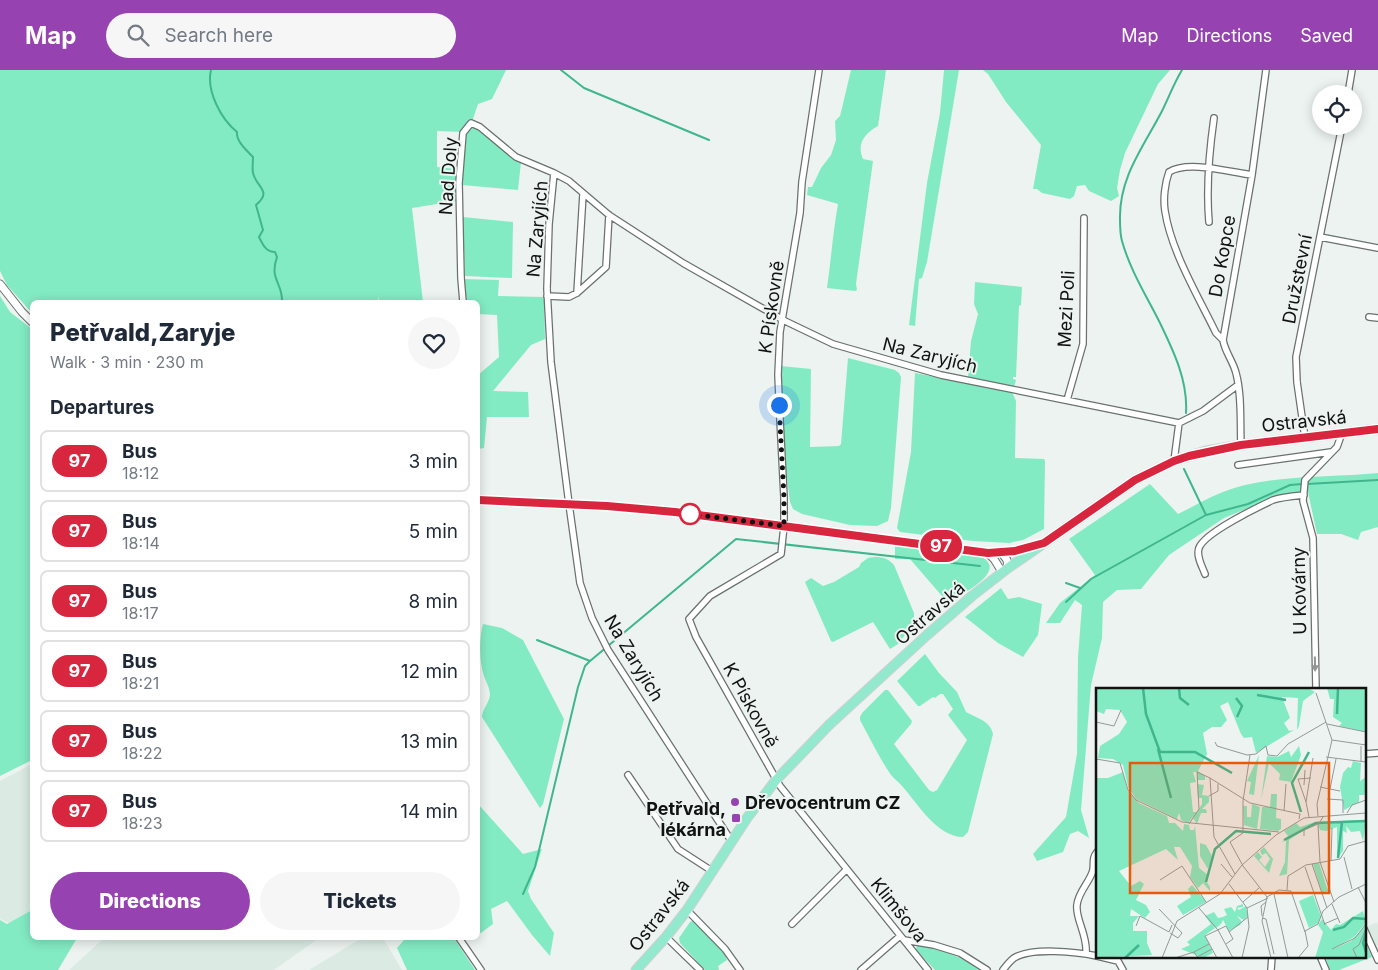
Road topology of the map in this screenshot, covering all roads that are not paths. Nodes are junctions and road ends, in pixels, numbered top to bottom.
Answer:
1 (820, 70) edge
2 (1266, 70) edge
3 (1352, 70) edge
4 (1350, 85) edge
5 (1214, 118) dead end
6 (1340, 135) edge
7 (1208, 169) junction
8 (554, 173) junction
9 (1252, 175) junction
10 (583, 194) junction
11 (609, 215) junction
12 (1084, 218) dead end
13 (1209, 222) dead end
14 (1320, 237) junction
15 (1378, 248) edge
16 (0, 284) edge
17 (576, 293) junction
18 (547, 296) junction
19 (463, 300) edge
20 (1369, 317) dead end
21 (1378, 318) edge
22 (781, 319) junction
23 (30, 320) edge
24 (1223, 340) junction
25 (1238, 385) junction
26 (1067, 400) junction
27 (1179, 423) junction
28 (1378, 429) edge
29 (1342, 433) junction
30 (1305, 438) junction
31 (1241, 445) junction
32 (1331, 452) junction
33 (1174, 461) junction
34 (1238, 465) dead end
35 (1304, 495) junction
36 (480, 500) edge
37 (569, 504) junction
38 (784, 526) junction
39 (1044, 543) junction
40 (1001, 552) junction
41 (988, 553) junction
42 (1005, 570) junction
43 (1205, 574) dead end
44 (1316, 688) edge
45 (628, 775) dead end
46 (776, 780) junction
47 (732, 842) junction
48 (1096, 854) edge
49 (846, 870) junction
50 (712, 871) junction
51 (687, 910) junction
52 (792, 924) dead end
53 (1366, 933) edge
54 (666, 937) junction
55 (902, 938) junction
56 (460, 940) edge
57 (1086, 954) junction
58 (1096, 956) edge
59 (1105, 958) edge
60 (1321, 958) edge
61 (1378, 960) edge
62 (481, 970) edge
63 (636, 970) edge
64 (700, 970) edge
65 (740, 970) edge
66 (861, 970) edge
67 (928, 970) edge
68 (987, 970) edge
69 (1003, 970) edge
70 (1123, 970) edge
71 (1326, 970) edge

1 - 22 street, K Pískovně
2 - 9 street, Do Kopce
3 - 4 street
5 - 7 street
6 - 14 street, Družstevní
7 - 9 street
7 - 13 street
7 - 24 street
8 - 10 street, Na Zaryjích
8 - 18 street, Na Zaryjích
8 - 19 street, Nad Doly
9 - 24 street, Do Kopce
10 - 11 street, Na Zaryjích
10 - 17 street
11 - 17 street
11 - 22 street, Na Zaryjích
12 - 26 street, Mezi Poli
14 - 15 street
14 - 30 street, Družstevní
16 - 23 street
17 - 18 street
18 - 37 street, Na Zaryjích
20 - 21 street
22 - 26 street, Na Zaryjích
22 - 38 street, K Pískovně
24 - 25 street
25 - 27 street
25 - 31 street
26 - 27 street, Na Zaryjích
27 - 33 street
28 - 29 main road, Ostravská
29 - 30 main road, Ostravská
29 - 32 street, U Kovárny
30 - 31 main road, Ostravská
31 - 33 main road, Ostravská
32 - 34 street
32 - 35 street, U Kovárny
33 - 39 main road, Ostravská
35 - 43 street
35 -> 44 street, U Kovárny
36 - 37 street
37 - 38 street
37 - 47 street, Na Zaryjích
38 - 41 street
38 - 46 street, K Pískovně
39 - 40 street
39 - 42 main road, Ostravská
40 - 41 street
40 - 42 street
41 - 42 street
42 - 46 main road, Ostravská
45 - 50 street
46 - 47 main road, Ostravská
46 - 49 street, Klimšova
47 - 50 main road, Ostravská
48 - 57 street
49 - 52 street
49 - 55 street, Klimšova
50 - 51 main road, Ostravská
51 - 54 main road, Ostravská
51 - 65 street
53 - 61 street
54 - 63 main road, Ostravská
54 - 64 street
55 - 66 street
55 - 67 street, Klimšova
55 - 68 street
56 - 62 street
57 - 58 street
57 - 69 street
59 - 70 street
60 - 71 street

